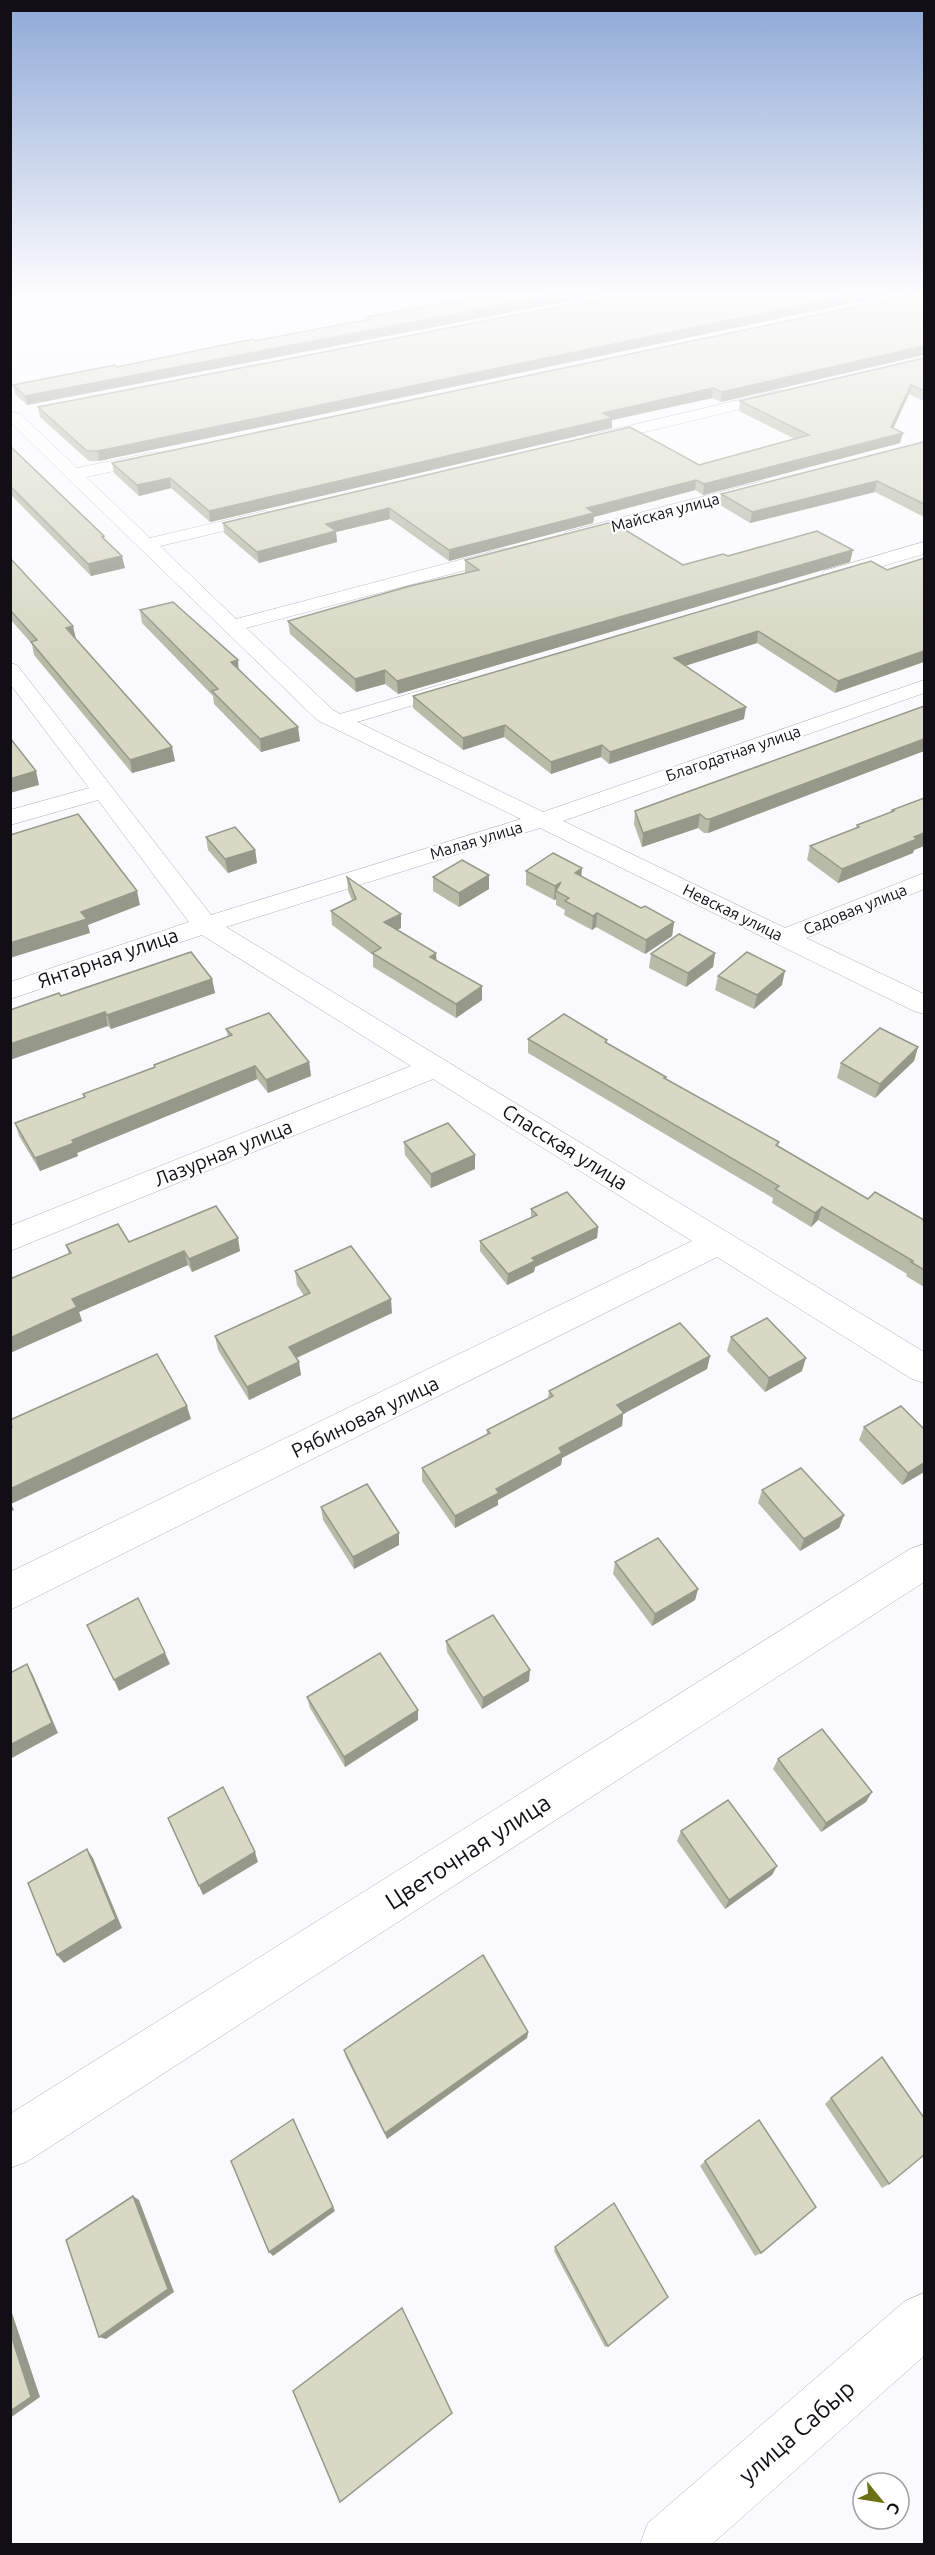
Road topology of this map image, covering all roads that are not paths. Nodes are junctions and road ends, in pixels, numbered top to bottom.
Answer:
1 (703, 413) edge
2 (16, 415) edge
3 (576, 443) edge
4 (167, 454) edge
5 (74, 474) junction
6 (786, 480) edge
7 (286, 511) edge
8 (555, 541) edge
9 (147, 544) junction
10 (924, 548) edge
11 (521, 550) edge
12 (809, 582) edge
13 (232, 626) junction
14 (13, 678) edge
15 (476, 680) edge
16 (924, 686) edge
17 (338, 721) junction
18 (103, 791) junction
19 (10, 818) edge
20 (542, 820) junction
21 (924, 880) edge
22 (206, 926) junction
23 (785, 937) junction
24 (10, 991) edge
25 (924, 1005) edge
26 (435, 1067) junction
27 (10, 1239) edge
28 (719, 1242) junction
29 (924, 1369) edge
30 (924, 1561) edge
31 (10, 1592) edge
32 (10, 2144) edge
33 (924, 2320) edge
34 (669, 2544) edge

1 - 3 street
2 - 5 street
4 - 5 street
5 - 9 street, Малая улица
6 - 8 street, Майская улица
7 - 9 street
9 - 13 street, Малая улица
10 - 12 street
11 - 13 street
13 - 17 street, Малая улица
14 - 18 street
15 - 17 street
16 - 20 street, Благодатная улица
17 - 20 street, Малая улица
18 - 19 street
18 - 22 street
20 - 22 street, Малая улица
20 - 23 street, Невская улица
21 - 23 street, Садовая улица
22 - 24 street, Янтарная улица
22 - 26 street, Спасская улица
23 - 25 street, Невская улица
26 - 27 street, Лазурная улица
26 - 28 street, Спасская улица
28 - 29 street, Спасская улица
28 - 31 street, Рябиновая улица
30 - 32 street, Цветочная улица
33 - 34 street, улица Сабыр

